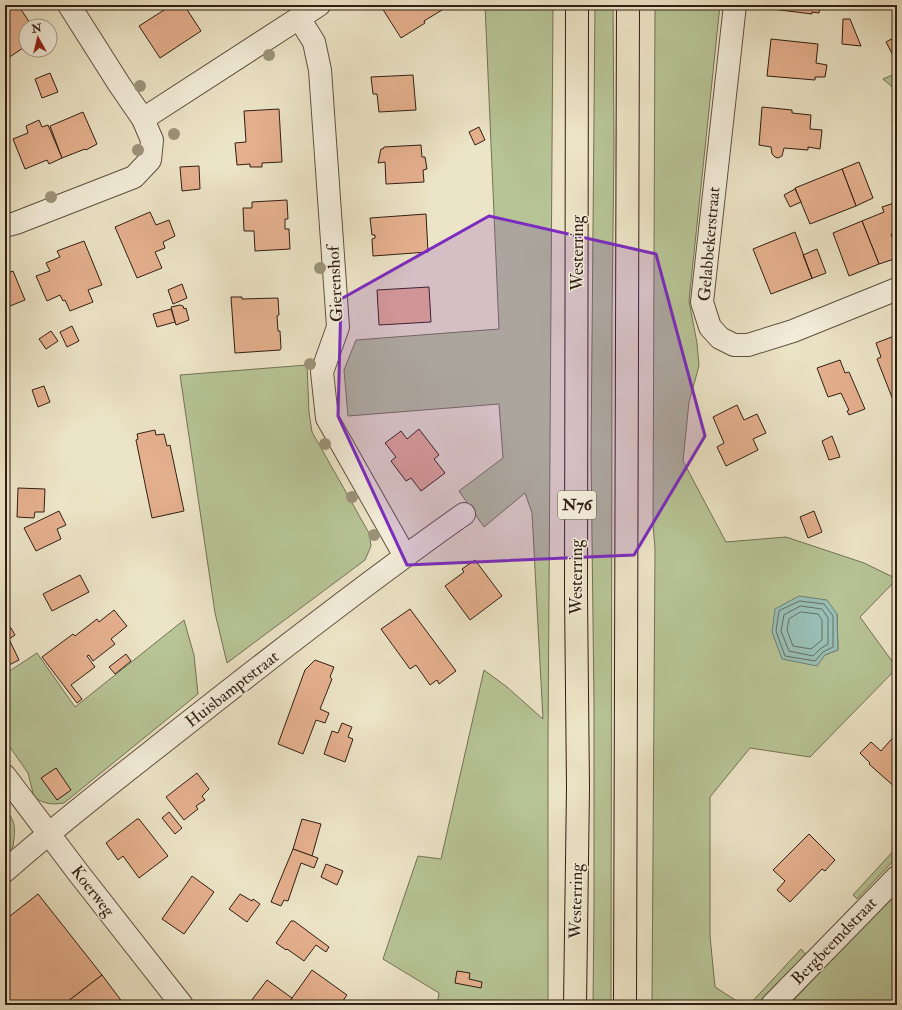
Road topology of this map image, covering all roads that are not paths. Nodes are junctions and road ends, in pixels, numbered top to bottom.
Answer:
1 (69, 5) edge
2 (319, 5) edge
3 (577, 5) edge
4 (628, 5) edge
5 (735, 5) edge
6 (299, 18) junction
7 (143, 119) junction
8 (5, 226) edge
9 (897, 289) edge
10 (464, 514) dead end
11 (405, 556) junction
12 (5, 776) edge
13 (48, 834) junction
14 (5, 871) edge
15 (897, 877) edge
16 (626, 1003) edge
17 (182, 1005) edge
18 (575, 1005) edge
19 (772, 1005) edge

1 - 7 street
2 - 6 street
3 - 18 highway, Westerring / N76
4 - 16 highway
5 - 9 street, Gelabbekerstraat
6 - 7 street
6 - 11 street, Gierenshof
7 - 8 street
10 - 11 street, Huisbamptstraat
11 - 13 street, Huisbamptstraat
12 - 13 street, Koerweg
13 - 14 street, Huisbamptstraat
13 - 17 street, Koerweg
15 - 19 street, Bergbeemdstraat

